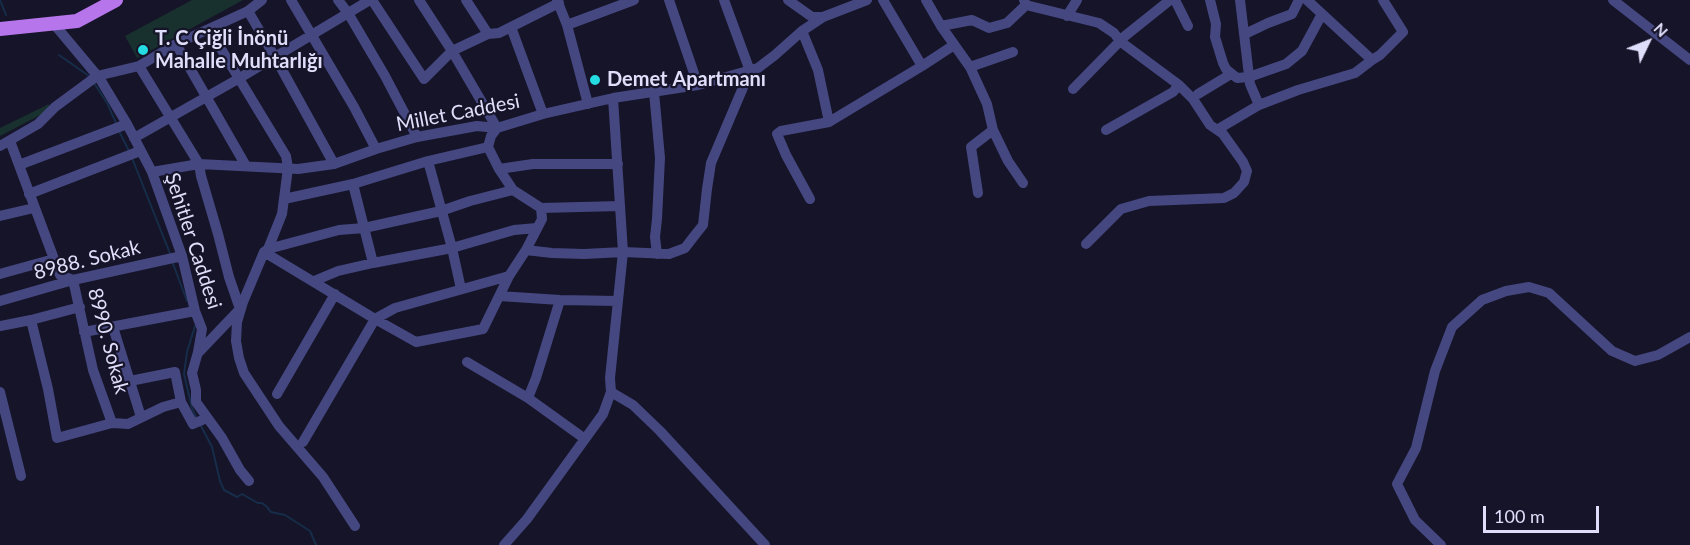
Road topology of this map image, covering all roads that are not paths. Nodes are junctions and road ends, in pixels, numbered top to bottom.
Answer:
1 (116, 0) edge
2 (262, 0) edge
3 (291, 0) edge
4 (338, 0) edge
5 (371, 0) edge
6 (419, 0) edge
7 (466, 0) edge
8 (634, 0) edge
9 (669, 0) edge
10 (724, 0) edge
11 (788, 0) edge
12 (867, 0) edge
13 (883, 0) edge
14 (926, 0) edge
15 (1077, 0) edge
16 (1170, 0) edge
17 (1175, 0) edge
18 (1210, 0) edge
19 (1240, 0) edge
20 (1299, 0) edge
21 (1307, 0) edge
22 (1383, 0) edge
23 (1613, 0) edge
24 (558, 2) edge
25 (1025, 3) edge
26 (100, 4) edge
27 (248, 11) junction
28 (348, 13) junction
29 (1322, 14) junction
30 (1066, 16) junction
31 (823, 17) junction
32 (54, 24) junction
33 (567, 25) junction
34 (941, 26) junction
35 (1188, 26) dead end
36 (511, 27) junction
37 (0, 29) edge
38 (209, 29) junction
39 (802, 31) junction
40 (311, 34) junction
41 (488, 34) junction
42 (1245, 34) junction
43 (1120, 37) junction
44 (176, 44) junction
45 (954, 45) junction
46 (452, 51) junction
47 (1013, 52) dead end
48 (275, 57) junction
49 (1372, 60) junction
50 (1690, 60) edge
51 (139, 66) junction
52 (922, 66) junction
53 (970, 67) junction
54 (750, 70) junction
55 (1232, 74) junction
56 (97, 76) junction
57 (1249, 77) junction
58 (238, 78) junction
59 (698, 85) junction
60 (1179, 85) junction
61 (1073, 89) dead end
62 (654, 92) junction
63 (1198, 94) junction
64 (206, 97) junction
65 (613, 98) junction
66 (588, 104) junction
67 (1259, 105) junction
68 (543, 114) junction
69 (170, 116) junction
70 (829, 122) junction
71 (121, 127) junction
72 (497, 128) junction
73 (993, 130) junction
74 (1106, 130) dead end
75 (1221, 131) junction
76 (417, 137) junction
77 (134, 138) junction
78 (5, 144) edge
79 (488, 147) junction
80 (376, 149) junction
81 (134, 153) junction
82 (428, 161) junction
83 (199, 164) junction
84 (334, 164) junction
85 (618, 164) junction
86 (19, 165) junction
87 (246, 166) junction
88 (288, 168) junction
89 (499, 169) junction
90 (152, 172) junction
91 (1023, 183) dead end
92 (352, 184) junction
93 (513, 190) junction
94 (29, 194) junction
95 (978, 194) dead end
96 (284, 199) junction
97 (810, 199) dead end
98 (620, 206) junction
99 (34, 208) junction
100 (541, 208) junction
101 (441, 211) junction
102 (0, 216) edge
103 (364, 228) junction
104 (537, 228) junction
105 (1086, 244) dead end
106 (452, 248) junction
107 (266, 250) junction
108 (526, 250) junction
109 (623, 252) junction
110 (657, 254) junction
111 (182, 256) junction
112 (54, 260) junction
113 (373, 262) junction
114 (0, 273) edge
115 (509, 276) junction
116 (73, 280) junction
117 (314, 281) junction
118 (461, 289) junction
119 (335, 294) junction
120 (499, 296) junction
121 (560, 300) junction
122 (0, 301) edge
123 (618, 301) junction
124 (80, 307) junction
125 (240, 309) junction
126 (192, 312) junction
127 (375, 319) junction
128 (31, 320) junction
129 (0, 326) edge
130 (113, 327) junction
131 (84, 332) junction
132 (1690, 337) edge
133 (198, 352) junction
134 (467, 362) dead end
135 (130, 381) junction
136 (0, 392) edge
137 (611, 393) junction
138 (277, 394) dead end
139 (528, 398) junction
140 (181, 402) junction
141 (141, 417) junction
142 (202, 421) junction
143 (112, 423) junction
144 (585, 439) junction
145 (303, 442) dead end
146 (21, 476) dead end
147 (249, 481) dead end
148 (355, 526) dead end
149 (504, 545) edge
150 (765, 545) edge
151 (1441, 545) edge

1 - 26 main road
2 - 27 street
3 - 40 street
4 - 28 street
5 - 28 street
5 - 46 street
6 - 46 street
7 - 41 street
8 - 33 street
9 - 59 street
10 - 54 street
11 - 31 street
12 - 31 street, Millet Caddesi
13 - 52 street
14 - 34 street
15 - 30 street
16 - 43 street
17 - 35 street
18 - 55 street
19 - 42 street
20 - 42 street
21 - 29 street
22 - 49 street
23 - 50 street
24 - 33 street
24 - 36 street
25 - 30 street
25 - 34 street
26 - 32 main road
27 - 38 street
27 - 48 street
28 - 40 street
28 - 76 street
29 - 49 street
29 - 57 street
30 - 43 street
31 - 39 street, Millet Caddesi
32 - 37 main road
32 - 56 street, Şehitler Caddesi
33 - 66 street
34 - 45 street
36 - 41 street
36 - 68 street
38 - 44 street
38 - 58 street
39 - 54 street, Millet Caddesi
39 - 70 street
40 - 48 street
40 - 80 street
41 - 46 street
42 - 57 street
43 - 60 street
43 - 61 street
43 - 63 street
44 - 51 street
44 - 64 street
45 - 52 street
45 - 53 street
46 - 72 street
47 - 53 street
48 - 58 street
48 - 84 street
49 - 67 street
51 - 56 street
51 - 69 street
52 - 70 street
53 - 73 street
54 - 59 street, Millet Caddesi
54 - 110 street
55 - 57 street
55 - 63 street
56 - 71 street, Şehitler Caddesi
56 - 78 street
57 - 67 street
58 - 64 street
58 - 88 street
59 - 62 street, Millet Caddesi
60 - 74 street
60 - 75 street
62 - 65 street, Millet Caddesi
62 - 110 street
63 - 75 street
64 - 69 street
64 - 87 street
65 - 66 street, Millet Caddesi
65 - 85 street
66 - 68 street, Millet Caddesi
67 - 75 street
68 - 72 street, Millet Caddesi
69 - 77 street
69 - 83 street
70 - 97 street
71 - 77 street, Şehitler Caddesi
71 - 86 street
72 - 76 street, Millet Caddesi
72 - 79 street
73 - 91 street
73 - 95 street
75 - 105 street
76 - 80 street, Millet Caddesi
77 - 81 street, Şehitler Caddesi
78 - 86 street, 8990. Sokak
79 - 82 street
79 - 89 street
80 - 84 street, Millet Caddesi
81 - 90 street, Şehitler Caddesi
81 - 94 street
82 - 92 street
82 - 101 street
83 - 87 street, Millet Caddesi
83 - 90 street, Millet Caddesi
83 - 125 street
84 - 88 street, Millet Caddesi
85 - 89 street
85 - 98 street
86 - 94 street, 8990. Sokak
87 - 88 street, Millet Caddesi
88 - 96 street
89 - 93 street
90 - 111 street, Şehitler Caddesi
92 - 96 street
92 - 103 street
93 - 100 street
93 - 101 street
94 - 99 street, 8990. Sokak
96 - 107 street
98 - 100 street
98 - 109 street
99 - 102 street
99 - 112 street, 8990. Sokak
100 - 104 street
101 - 103 street
101 - 106 street
103 - 107 street
103 - 113 street
104 - 106 street
104 - 108 street
106 - 113 street
106 - 118 street
107 - 117 street
107 - 125 street
108 - 109 street
108 - 115 street
109 - 110 street
109 - 123 street
111 - 116 street, 8988. Sokak
111 - 126 street, Şehitler Caddesi
112 - 114 street
112 - 116 street, 8990. Sokak
113 - 117 street
115 - 118 street
115 - 120 street
116 - 122 street, 8988. Sokak
116 - 124 street, 8990. Sokak
117 - 119 street
118 - 127 street
119 - 127 street
119 - 138 street
120 - 121 street
120 - 127 street
121 - 123 street
121 - 139 street
123 - 137 street
124 - 128 street
124 - 131 street, 8990. Sokak
125 - 133 street
125 - 148 street
126 - 130 street
126 - 133 street, Şehitler Caddesi
127 - 145 street
128 - 129 street
128 - 143 street
130 - 131 street
130 - 135 street
131 - 143 street, 8990. Sokak
132 - 151 street
133 - 142 street, Şehitler Caddesi
134 - 139 street
135 - 140 street
135 - 141 street
136 - 146 street
137 - 144 street
137 - 150 street
139 - 144 street
140 - 141 street
140 - 142 street
141 - 143 street
142 - 147 street, Şehitler Caddesi
144 - 149 street

